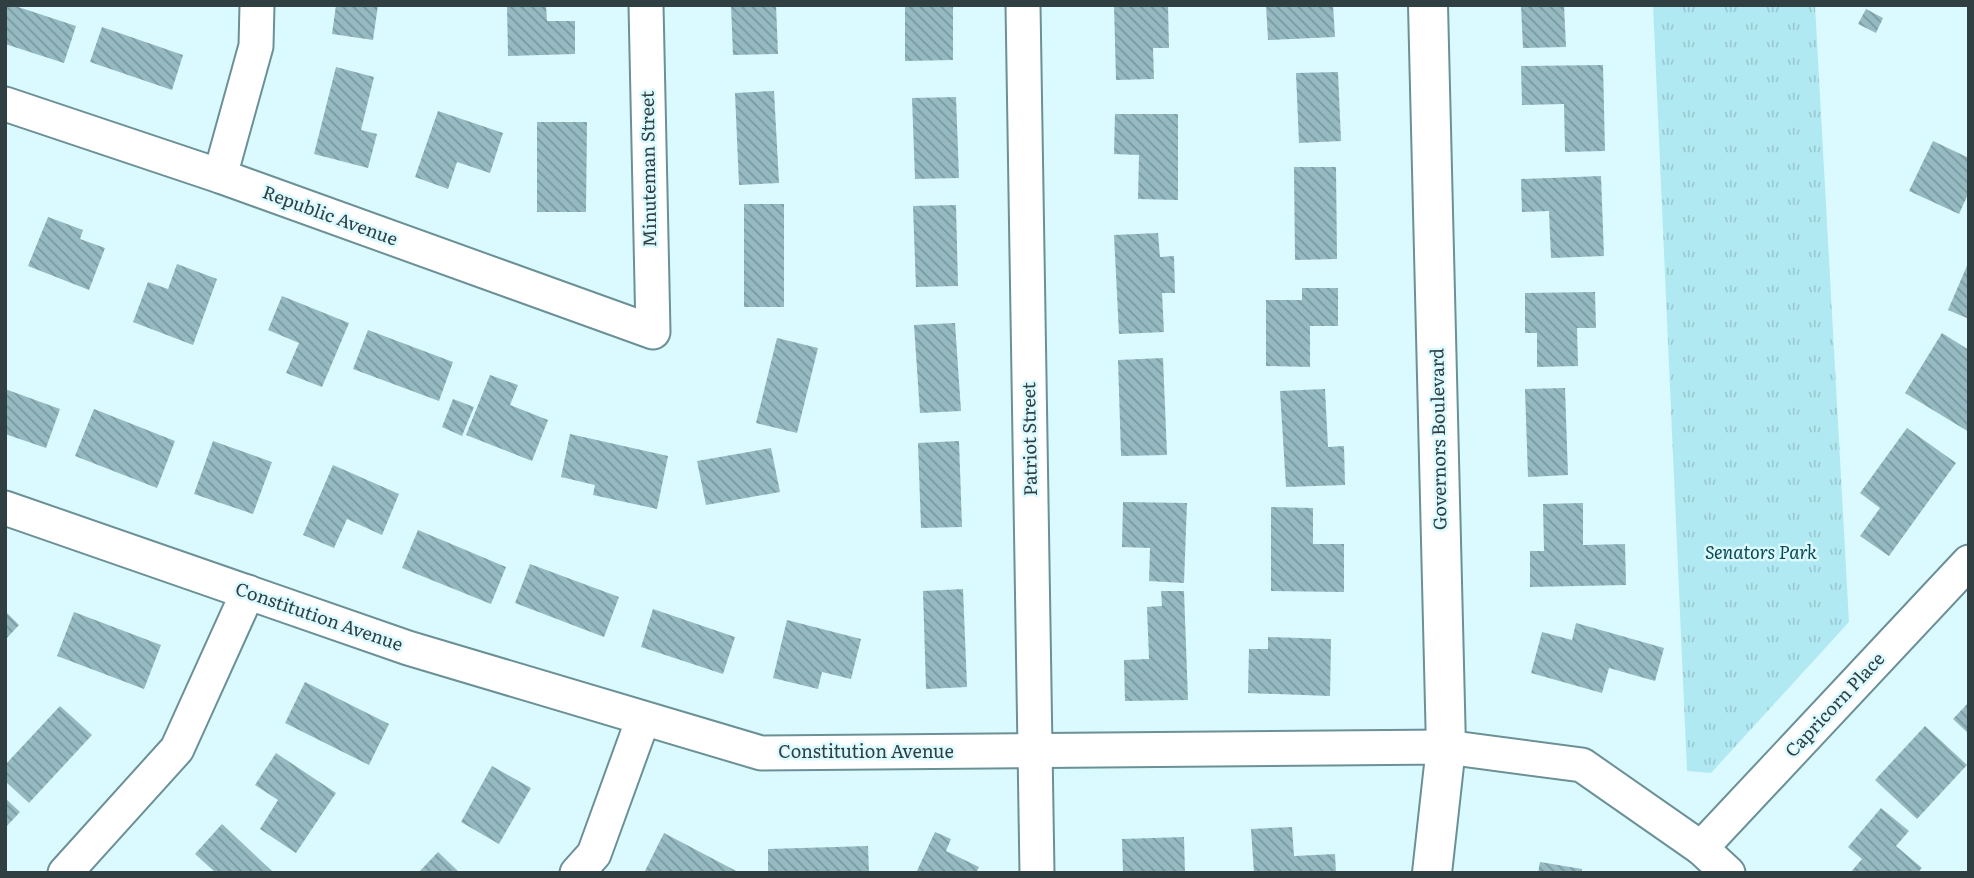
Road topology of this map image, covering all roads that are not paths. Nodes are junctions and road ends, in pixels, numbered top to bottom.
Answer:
1 (257, 5) edge
2 (646, 5) edge
3 (1023, 5) edge
4 (1428, 5) edge
5 (5, 104) edge
6 (220, 176) junction
7 (653, 332) joint
8 (5, 508) edge
9 (1969, 562) edge
10 (248, 592) junction
11 (643, 719) junction
12 (1446, 747) junction
13 (1035, 752) junction
14 (1701, 848) junction
15 (65, 873) edge
16 (577, 873) edge
17 (1037, 873) edge
18 (1432, 873) edge
19 (1728, 873) edge

1 - 6 street
2 - 7 street, Minuteman Street
3 - 13 street, Patriot Street
4 - 12 main road, Governors Boulevard
5 - 6 street, Republic Avenue
6 - 7 street, Republic Avenue
8 - 10 street, Constitution Avenue
9 - 14 street, Capricorn Place
10 - 11 street, Constitution Avenue
10 - 15 street
11 - 13 street, Constitution Avenue
11 - 16 street
12 - 13 street, Constitution Avenue
12 - 14 street, Constitution Avenue
12 - 18 main road, Governors Boulevard
13 - 17 street, Patriot Street
14 - 19 street, Constitution Avenue

